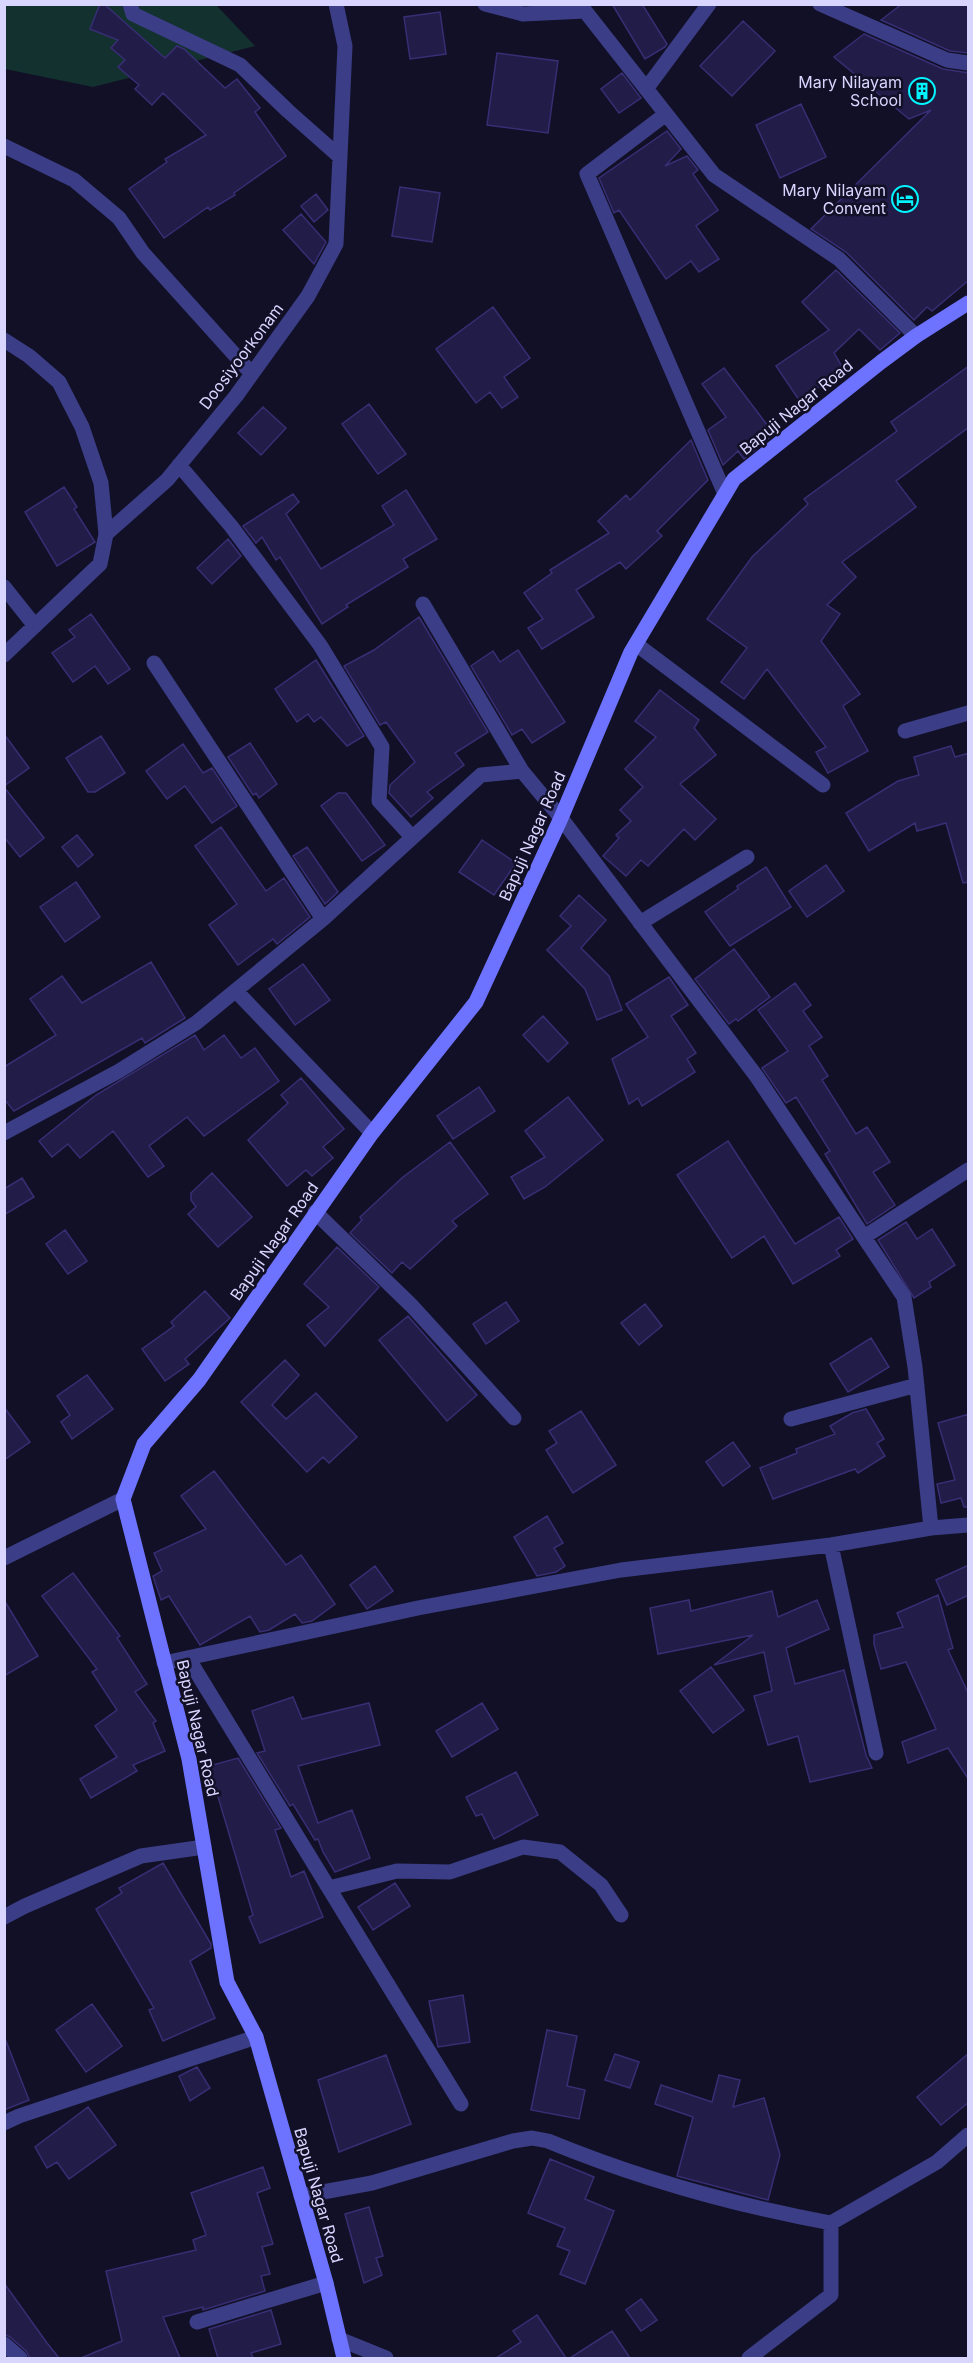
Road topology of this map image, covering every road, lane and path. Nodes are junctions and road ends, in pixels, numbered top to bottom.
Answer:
1 (130, 4) edge
2 (336, 4) edge
3 (485, 4) edge
4 (709, 4) edge
5 (820, 4) edge
6 (585, 8) edge
7 (969, 63) edge
8 (646, 89) junction
9 (666, 114) junction
10 (4, 146) edge
11 (340, 157) junction
12 (969, 303) edge
13 (916, 336) junction
14 (4, 340) edge
15 (252, 374) junction
16 (179, 465) junction
17 (725, 494) junction
18 (106, 534) junction
19 (4, 587) edge
20 (423, 604) dead end
21 (35, 626) junction
22 (636, 644) junction
23 (4, 655) edge
24 (154, 663) dead end
25 (969, 713) edge
26 (905, 731) dead end
27 (522, 771) junction
28 (823, 785) dead end
29 (561, 818) junction
30 (412, 837) junction
31 (747, 857) dead end
32 (323, 919) junction
33 (640, 923) junction
34 (236, 991) junction
35 (4, 1133) edge
36 (372, 1133) junction
37 (969, 1170) edge
38 (315, 1212) junction
39 (864, 1237) junction
40 (917, 1385) junction
41 (514, 1418) dead end
42 (791, 1419) dead end
43 (123, 1500) junction
44 (969, 1525) edge
45 (931, 1528) junction
46 (831, 1545) junction
47 (4, 1558) edge
48 (188, 1658) junction
49 (164, 1663) junction
50 (876, 1753) dead end
51 (204, 1846) junction
52 (329, 1888) junction
53 (621, 1915) dead end
54 (4, 1917) edge
55 (256, 2037) junction
56 (461, 2104) dead end
57 (4, 2123) edge
58 (969, 2135) edge
59 (301, 2196) junction
60 (831, 2223) junction
61 (326, 2283) junction
62 (197, 2322) dead end
63 (339, 2338) junction
64 (4, 2344) edge
65 (20, 2358) edge
66 (344, 2358) edge
67 (386, 2358) edge
68 (749, 2358) edge

1 - 11 street
2 - 11 street, Doosiyoorkonam
3 - 6 street
4 - 8 street
5 - 7 street
6 - 8 street
8 - 9 street
9 - 13 street
9 - 17 street
10 - 15 street
11 - 15 street, Doosiyoorkonam
12 - 13 street, Bapuji Nagar Road
13 - 17 street, Bapuji Nagar Road
14 - 18 street
15 - 16 street, Doosiyoorkonam
16 - 18 street, Doosiyoorkonam
16 - 30 street
17 - 22 street, Bapuji Nagar Road
18 - 21 street
19 - 21 street
20 - 27 street
21 - 23 street
22 - 28 street
22 - 29 street, Bapuji Nagar Road
24 - 32 street
25 - 26 street
27 - 29 street
27 - 30 street
29 - 33 street
29 - 36 street, Bapuji Nagar Road
30 - 32 street
31 - 33 street
32 - 34 street
33 - 39 street
34 - 35 street
34 - 36 street
36 - 38 street, Bapuji Nagar Road
37 - 39 street
38 - 41 street
38 - 43 street, Bapuji Nagar Road
39 - 40 street
40 - 42 street
40 - 45 street
43 - 47 street
43 - 49 street, Bapuji Nagar Road
44 - 45 street
45 - 46 street
46 - 48 street
46 - 50 street
48 - 49 street
48 - 52 street
49 - 51 street, Bapuji Nagar Road
51 - 54 street
51 - 55 street, Bapuji Nagar Road
52 - 53 street
52 - 56 street
55 - 57 street
55 - 59 street, Bapuji Nagar Road
58 - 60 street
59 - 60 street
59 - 61 street, Bapuji Nagar Road
60 - 68 street
61 - 62 street
61 - 63 street, Bapuji Nagar Road
63 - 66 street, Bapuji Nagar Road
63 - 67 street
64 - 65 street

